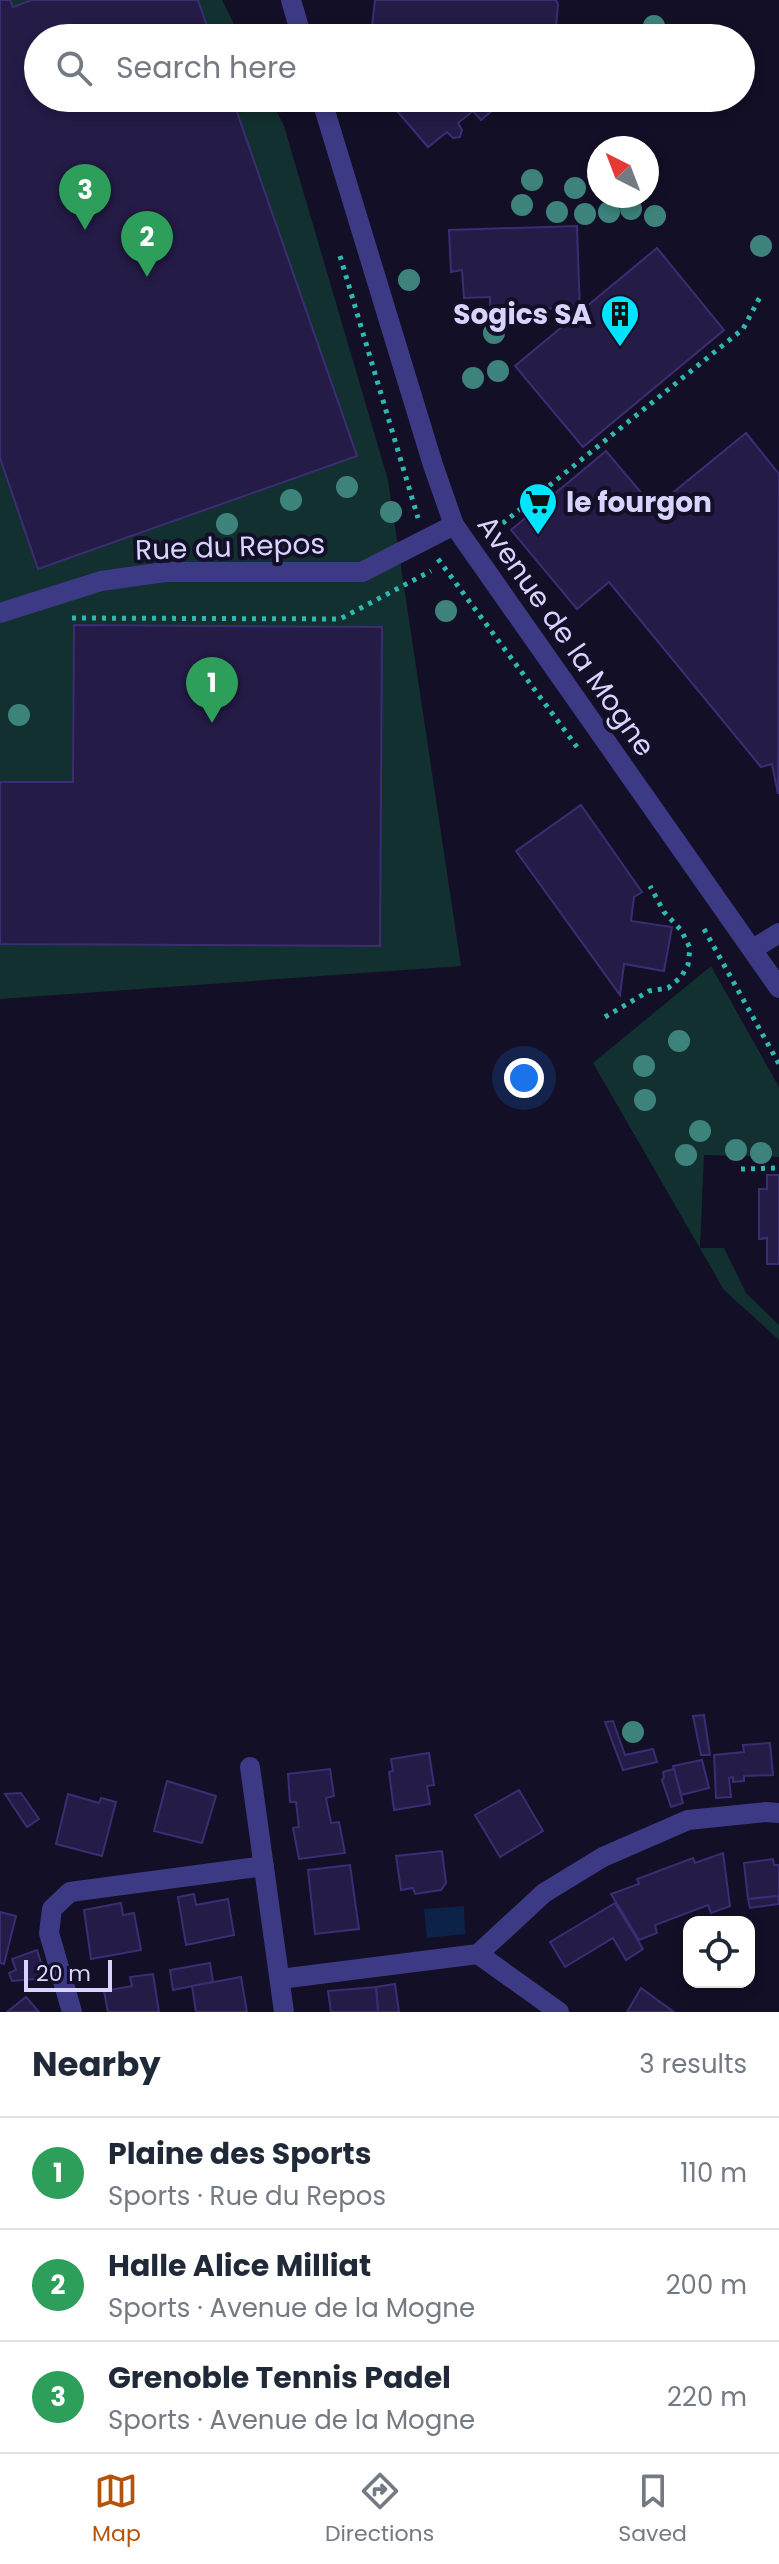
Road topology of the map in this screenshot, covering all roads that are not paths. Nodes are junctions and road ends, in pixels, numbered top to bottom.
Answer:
1 (291, 0) edge
2 (298, 24) edge
3 (325, 112) edge
4 (454, 525) junction
5 (0, 613) edge
6 (779, 933) edge
7 (753, 949) junction
8 (779, 988) edge
9 (250, 1767) dead end
10 (779, 1813) edge
11 (264, 1866) junction
12 (478, 1954) junction
13 (280, 1979) junction
14 (72, 2012) edge
15 (284, 2012) edge
16 (559, 2012) edge

1 - 2 street
3 - 4 street, Avenue de la Mogne
4 - 5 street, Rue du Repos
4 - 7 street, Avenue de la Mogne
6 - 7 street
7 - 8 street, Avenue de la Mogne
9 - 11 street
10 - 12 street
11 - 13 street
11 - 14 street
12 - 13 street
12 - 16 street
13 - 15 street

